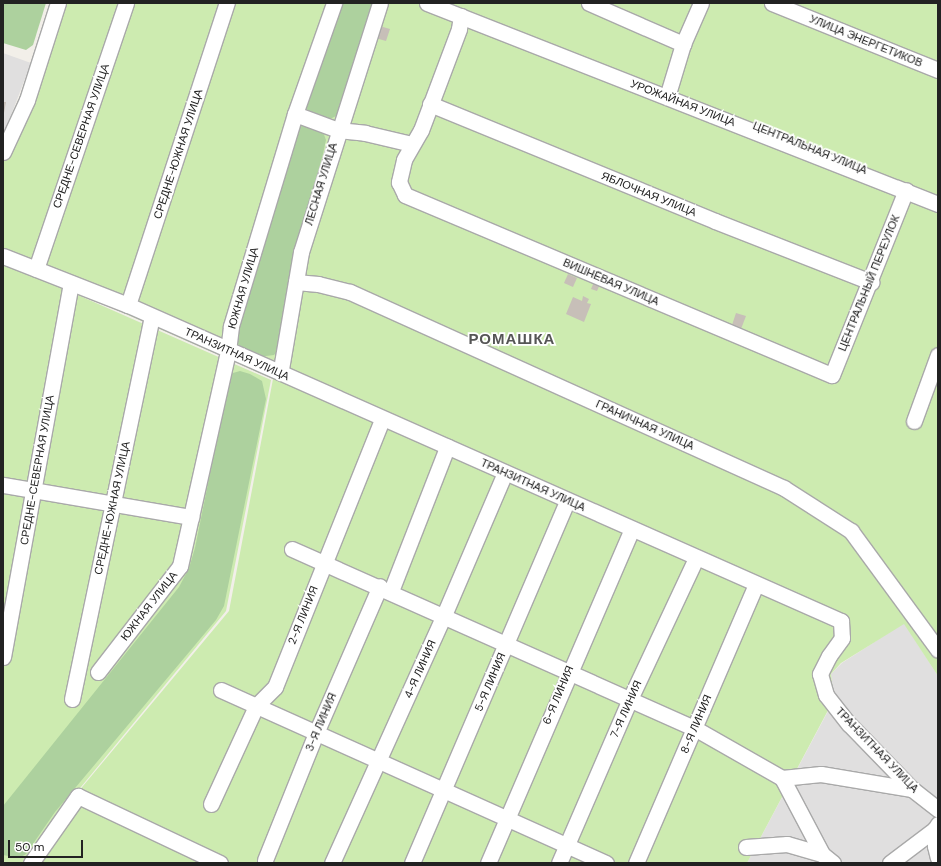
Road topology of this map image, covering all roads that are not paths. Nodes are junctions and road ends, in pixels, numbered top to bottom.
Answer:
1 (58, 3) edge
2 (126, 3) edge
3 (228, 3) edge
4 (334, 3) edge
5 (380, 3) edge
6 (427, 3) edge
7 (588, 3) edge
8 (701, 3) edge
9 (772, 3) edge
10 (443, 6) edge
11 (461, 16) junction
12 (683, 44) junction
13 (938, 70) edge
14 (667, 97) junction
15 (683, 103) junction
16 (430, 104) junction
17 (295, 114) junction
18 (338, 130) junction
19 (412, 144) junction
20 (3, 152) edge
21 (906, 190) junction
22 (938, 200) edge
23 (938, 204) edge
24 (3, 256) edge
25 (36, 269) junction
26 (296, 282) junction
27 (871, 282) junction
28 (71, 283) junction
29 (128, 305) junction
30 (152, 316) junction
31 (228, 351) junction
32 (938, 356) edge
33 (281, 369) dead end
34 (938, 372) edge
35 (832, 375) joint
36 (382, 419) junction
37 (447, 447) junction
38 (505, 473) junction
39 (3, 485) edge
40 (33, 491) junction
41 (567, 500) junction
42 (113, 504) junction
43 (191, 517) junction
44 (632, 529) junction
45 (292, 549) dead end
46 (696, 558) junction
47 (325, 561) junction
48 (756, 584) junction
49 (386, 588) junction
50 (444, 615) junction
51 (506, 643) junction
52 (938, 650) edge
53 (3, 657) edge
54 (569, 671) junction
55 (98, 672) dead end
56 (220, 690) dead end
57 (72, 699) dead end
58 (630, 699) junction
59 (256, 706) junction
60 (696, 729) junction
61 (316, 733) junction
62 (378, 761) junction
63 (782, 778) junction
64 (912, 789) junction
65 (445, 791) junction
66 (211, 804) dead end
67 (938, 809) edge
68 (506, 818) junction
69 (937, 827) edge
70 (567, 845) junction
71 (746, 847) dead end
72 (938, 858) edge
73 (828, 859) edge
74 (265, 860) dead end
75 (32, 863) edge
76 (220, 863) edge
77 (332, 863) edge
78 (412, 863) edge
79 (488, 863) edge
80 (560, 863) edge
81 (606, 863) edge
82 (636, 863) edge
83 (890, 863) edge

1 - 20 street
2 - 25 street, СРЕДНЕ-СЕВЕРНАЯ УЛИЦА
3 - 29 street, СРЕДНЕ-ЮЖНАЯ УЛИЦА
4 - 17 street, ЮЖНАЯ УЛИЦА
5 - 18 street, ЛЕСНАЯ УЛИЦА
6 - 10 street, УРОЖАЙНАЯ УЛИЦА
7 - 12 street
8 - 12 street
9 - 13 street, УЛИЦА ЭНЕРГЕТИКОВ
10 - 11 street, УРОЖАЙНАЯ УЛИЦА
11 - 14 street, УРОЖАЙНАЯ УЛИЦА
11 - 16 street
12 - 14 street
14 - 15 street, УРОЖАЙНАЯ УЛИЦА
15 - 21 street, УРОЖАЙНАЯ УЛИЦА
15 - 22 street, ЦЕНТРАЛЬНАЯ УЛИЦА
16 - 19 street
16 - 27 street, ЯБЛОЧНАЯ УЛИЦА
17 - 18 street
17 - 31 street, ЮЖНАЯ УЛИЦА
18 - 19 street
18 - 26 street, ЛЕСНАЯ УЛИЦА
19 - 35 street, ВИШНЁВАЯ УЛИЦА
21 - 23 street, УРОЖАЙНАЯ УЛИЦА
21 - 27 street, ЦЕНТРАЛЬНЫЙ ПЕРЕУЛОК
24 - 25 street, ТРАНЗИТНАЯ УЛИЦА
25 - 28 street, ТРАНЗИТНАЯ УЛИЦА
26 - 33 street, ЛЕСНАЯ УЛИЦА
26 - 52 street, ГРАНИЧНАЯ УЛИЦА
27 - 35 street, ЦЕНТРАЛЬНЫЙ ПЕРЕУЛОК
28 - 29 street, ТРАНЗИТНАЯ УЛИЦА
28 - 40 street, СРЕДНЕ-СЕВЕРНАЯ УЛИЦА
29 - 30 street, ТРАНЗИТНАЯ УЛИЦА
30 - 31 street, ТРАНЗИТНАЯ УЛИЦА
30 - 42 street, СРЕДНЕ-ЮЖНАЯ УЛИЦА
31 - 36 street, ТРАНЗИТНАЯ УЛИЦА
31 - 43 street, ЮЖНАЯ УЛИЦА
32 - 34 street
36 - 37 street, ТРАНЗИТНАЯ УЛИЦА
36 - 47 street, 2-Я ЛИНИЯ
37 - 38 street, ТРАНЗИТНАЯ УЛИЦА
37 - 49 street, 3-Я ЛИНИЯ
38 - 41 street, ТРАНЗИТНАЯ УЛИЦА
38 - 50 street, 4-Я ЛИНИЯ
39 - 40 street
40 - 42 street
40 - 53 street, СРЕДНЕ-СЕВЕРНАЯ УЛИЦА
41 - 44 street, ТРАНЗИТНАЯ УЛИЦА
41 - 51 street, 5-Я ЛИНИЯ
42 - 43 street
42 - 57 street, СРЕДНЕ-ЮЖНАЯ УЛИЦА
43 - 55 street, ЮЖНАЯ УЛИЦА
44 - 46 street, ТРАНЗИТНАЯ УЛИЦА
44 - 54 street, 6-Я ЛИНИЯ
45 - 47 street
46 - 48 street, ТРАНЗИТНАЯ УЛИЦА
46 - 58 street, 7-Я ЛИНИЯ
47 - 49 street
47 - 59 street, 2-Я ЛИНИЯ
48 - 60 street, 8-Я ЛИНИЯ
48 - 64 street, ТРАНЗИТНАЯ УЛИЦА
49 - 50 street
49 - 61 street, 3-Я ЛИНИЯ
50 - 51 street
50 - 62 street, 4-Я ЛИНИЯ
51 - 54 street
51 - 65 street, 5-Я ЛИНИЯ
54 - 58 street
54 - 68 street, 6-Я ЛИНИЯ
56 - 59 street
58 - 60 street
58 - 70 street, 7-Я ЛИНИЯ
59 - 61 street
59 - 66 street, 2-Я ЛИНИЯ
60 - 63 street
60 - 82 street, 8-Я ЛИНИЯ
61 - 62 street
61 - 74 street, 3-Я ЛИНИЯ
62 - 65 street
62 - 77 street, 4-Я ЛИНИЯ
63 - 64 street
63 - 73 street
64 - 67 street, ТРАНЗИТНАЯ УЛИЦА
65 - 68 street
65 - 78 street, 5-Я ЛИНИЯ
68 - 70 street
68 - 79 street, 6-Я ЛИНИЯ
69 - 72 street
69 - 83 street
70 - 80 street, 7-Я ЛИНИЯ
70 - 81 street
71 - 73 street
75 - 76 street

